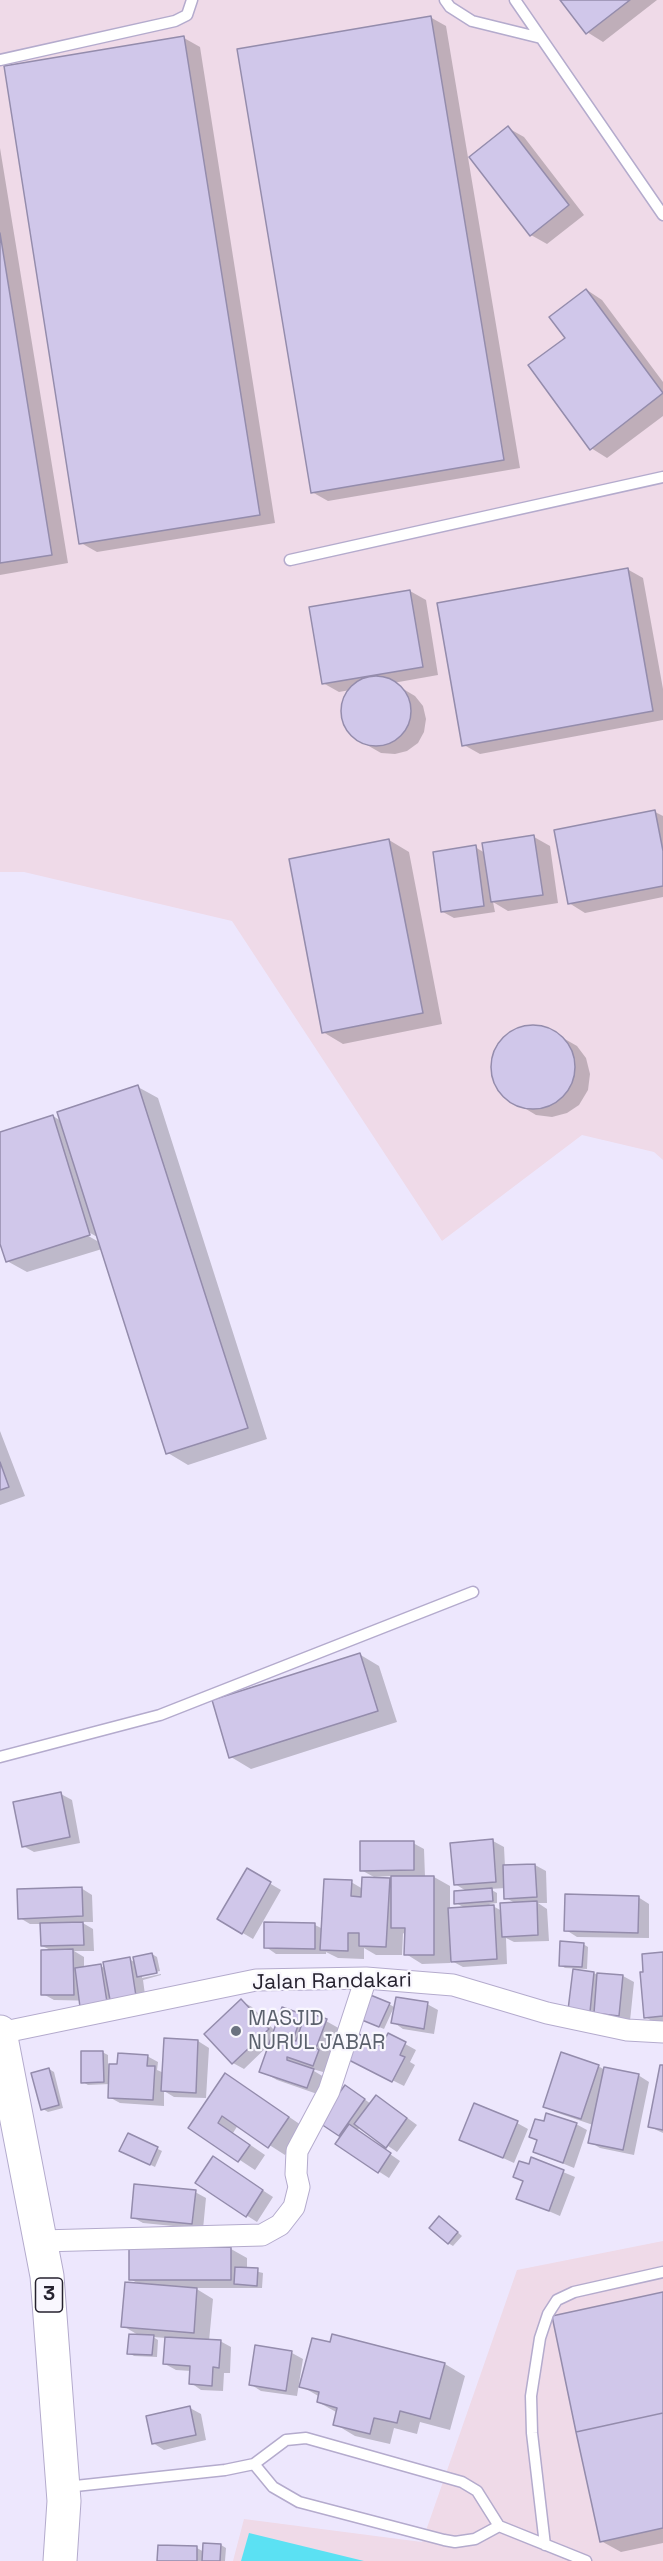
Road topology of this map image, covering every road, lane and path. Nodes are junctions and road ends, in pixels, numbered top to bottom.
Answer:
1 (192, 0) edge
2 (445, 0) edge
3 (515, 0) edge
4 (541, 38) junction
5 (0, 60) edge
6 (663, 214) edge
7 (663, 477) edge
8 (290, 560) dead end
9 (473, 1592) dead end
10 (0, 1757) edge
11 (366, 1978) junction
12 (663, 2032) edge
13 (0, 2033) edge
14 (41, 2241) junction
15 (663, 2272) edge
16 (254, 2464) junction
17 (63, 2487) junction
18 (499, 2526) junction
19 (545, 2545) junction
20 (60, 2561) edge
21 (586, 2561) edge

1 - 5 lane
2 - 4 lane
3 - 4 lane
4 - 6 lane
7 - 8 lane
9 - 10 lane
11 - 12 street, Jalan Randakari
11 - 13 street, Jalan Randakari
11 - 14 street
13 - 14 highway, 3
14 - 17 highway, 3
15 - 19 lane
16 - 17 lane
16 - 18 lane
16 - 18 lane
17 - 20 highway, 3
18 - 19 lane
19 - 21 lane

